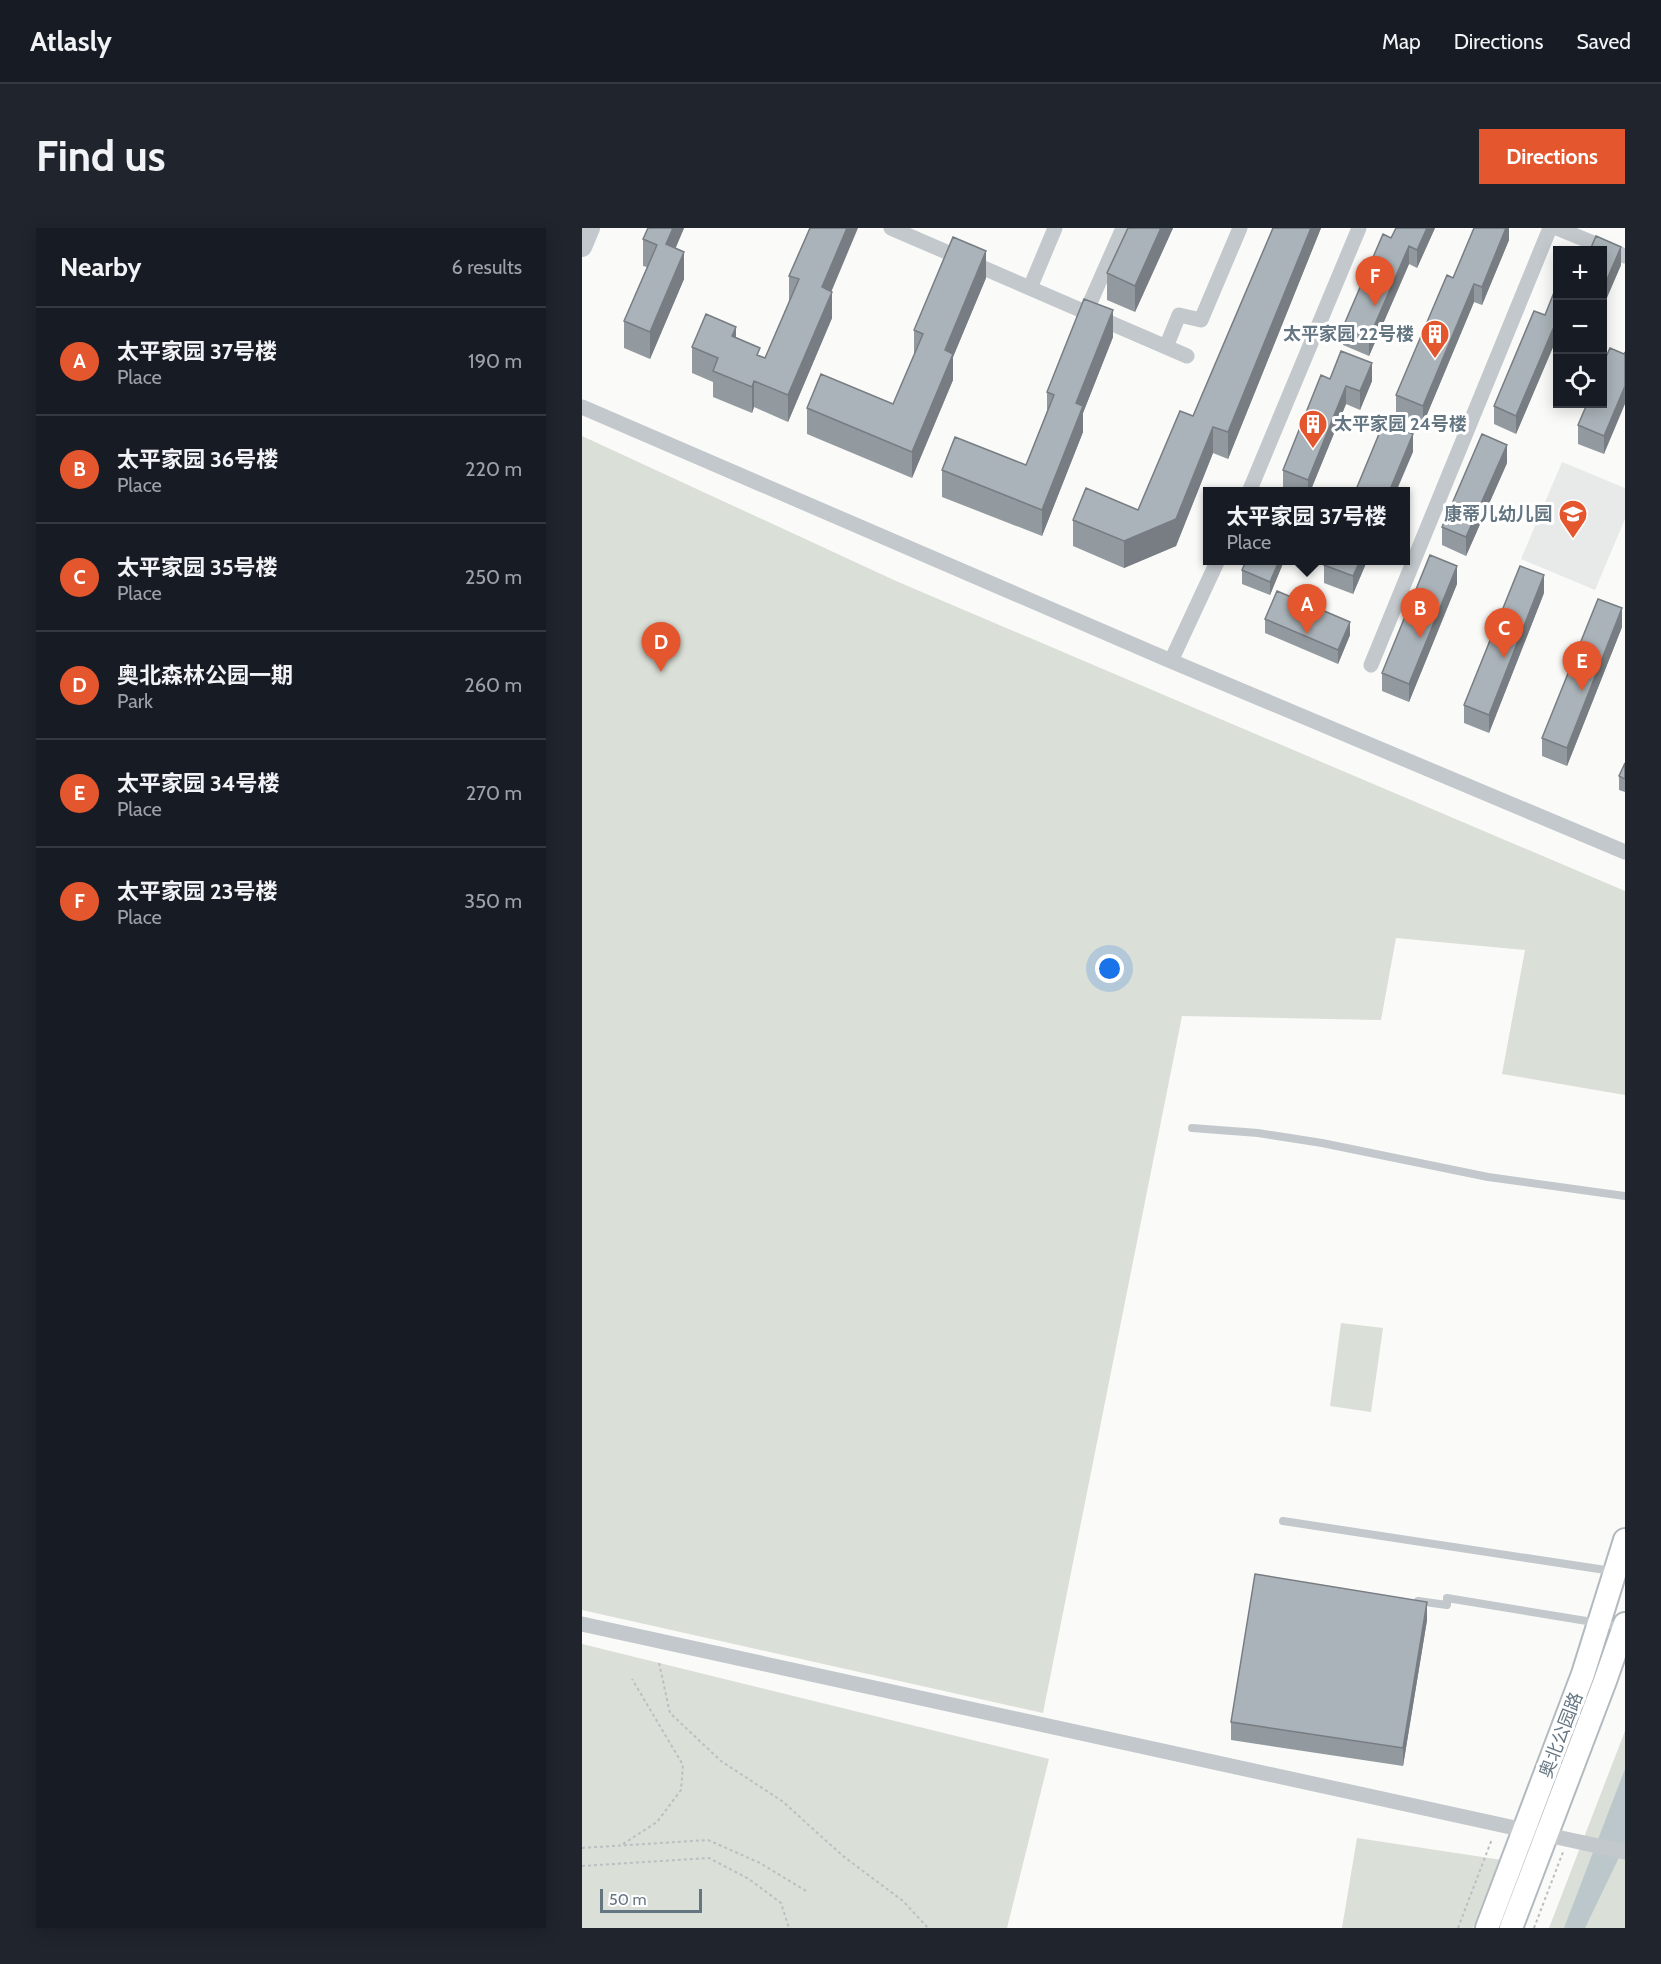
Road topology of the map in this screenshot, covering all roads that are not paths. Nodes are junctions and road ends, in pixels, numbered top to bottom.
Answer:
1 (590, 228) edge
2 (891, 228) edge
3 (1055, 228) edge
4 (1122, 228) edge
5 (1240, 228) edge
6 (1359, 228) edge
7 (1550, 228) edge
8 (1557, 228) edge
9 (582, 248) edge
10 (1625, 255) edge
11 (1030, 288) junction
12 (1086, 312) junction
13 (1166, 347) junction
14 (1187, 356) dead end
15 (582, 407) edge
16 (1251, 487) edge
17 (1216, 565) edge
18 (1171, 661) junction
19 (1371, 665) dead end
20 (1625, 852) edge
21 (1192, 1128) dead end
22 (1625, 1196) edge
23 (1283, 1521) dead end
24 (1625, 1540) edge
25 (1620, 1573) edge
26 (1413, 1600) edge
27 (1600, 1623) junction
28 (582, 1624) edge
29 (1624, 1626) edge
30 (1546, 1836) junction
31 (1625, 1852) edge
32 (1488, 1928) edge
33 (1511, 1928) edge

1 - 9 street
2 - 11 street
3 - 11 street
4 - 12 street
5 - 13 street
6 - 16 street
7 - 19 street
8 - 10 street
11 - 12 street
12 - 13 street
13 - 14 street
15 - 18 street
17 - 18 street
18 - 20 street
21 - 22 lane
23 - 25 lane
24 - 25 main road, 奥北公园路
25 - 27 main road, 奥北公园路
26 - 27 lane
27 - 29 lane
27 - 30 main road, 奥北公园路
28 - 30 street
29 - 30 main road, 奥北公园路
30 - 31 street
30 - 32 main road, 奥北公园路
30 - 33 main road, 奥北公园路

